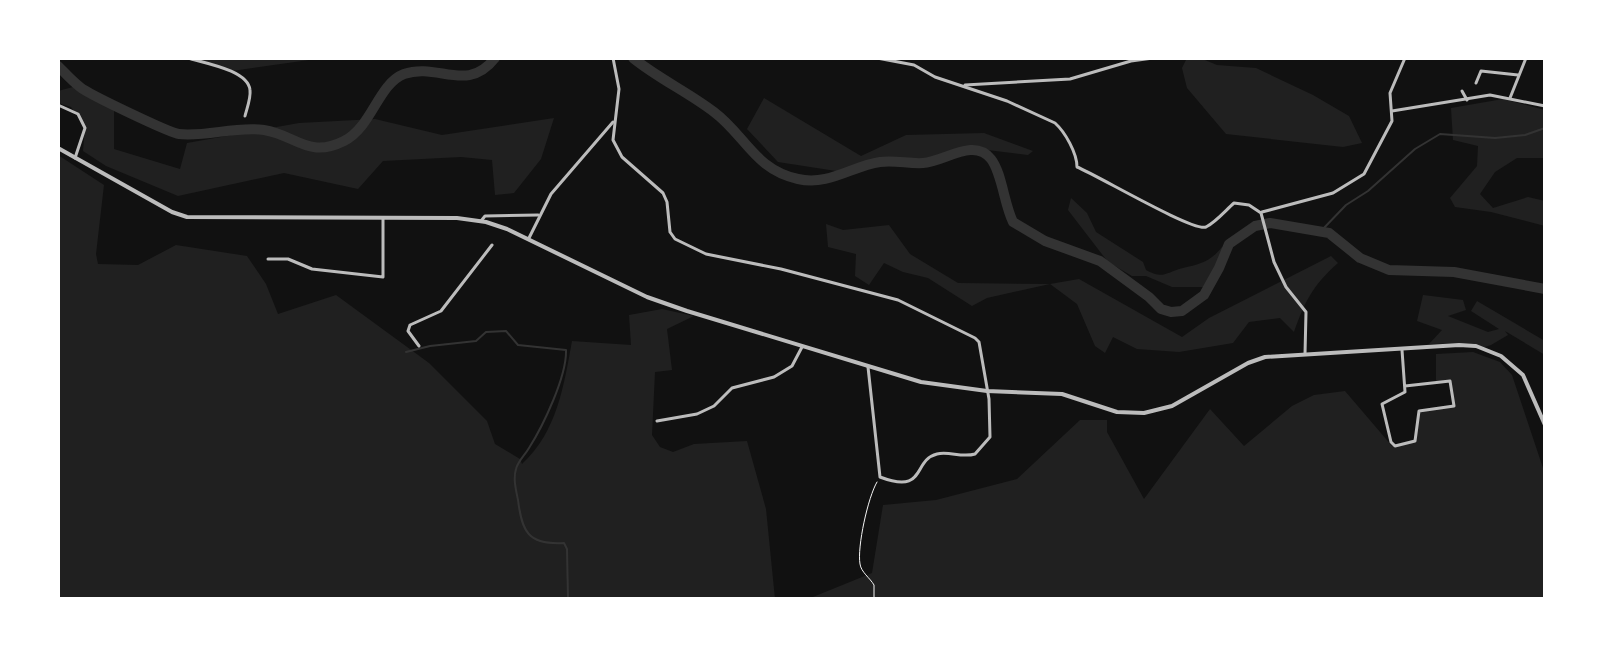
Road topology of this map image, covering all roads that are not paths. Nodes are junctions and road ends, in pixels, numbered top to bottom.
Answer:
1 (188, 58) edge
2 (613, 58) edge
3 (877, 58) edge
4 (1153, 58) edge
5 (1405, 58) edge
6 (1526, 58) edge
7 (1518, 75) junction
8 (1476, 83) dead end
9 (961, 86) junction
10 (1462, 91) dead end
11 (1510, 98) junction
12 (1467, 100) junction
13 (58, 105) edge
14 (1545, 106) edge
15 (1392, 111) junction
16 (245, 116) dead end
17 (613, 122) junction
18 (58, 148) edge
19 (75, 158) junction
20 (1261, 214) junction
21 (539, 215) junction
22 (383, 218) junction
23 (481, 221) junction
24 (529, 238) junction
25 (492, 245) dead end
26 (268, 259) dead end
27 (419, 346) dead end
28 (802, 347) junction
29 (1402, 350) junction
30 (1304, 355) junction
31 (868, 367) junction
32 (1405, 386) junction
33 (987, 391) junction
34 (657, 421) dead end
35 (1545, 425) edge

1 - 16 street
2 - 17 street
3 - 9 street
4 - 9 street
5 - 15 street
6 - 7 street
7 - 8 street
7 - 11 street
9 - 20 street
10 - 12 street
11 - 12 street
11 - 14 street
12 - 15 street
13 - 19 street
15 - 20 street
17 - 21 street
17 - 33 street
18 - 19 street
19 - 22 street
20 - 30 street
21 - 23 street
21 - 24 street
22 - 23 street
22 - 26 street
23 - 24 street
24 - 28 street
25 - 27 street
28 - 31 street
28 - 34 street
29 - 30 street
29 - 32 street
29 - 35 street
30 - 33 street
31 - 33 street
31 - 33 street
32 - 32 street

